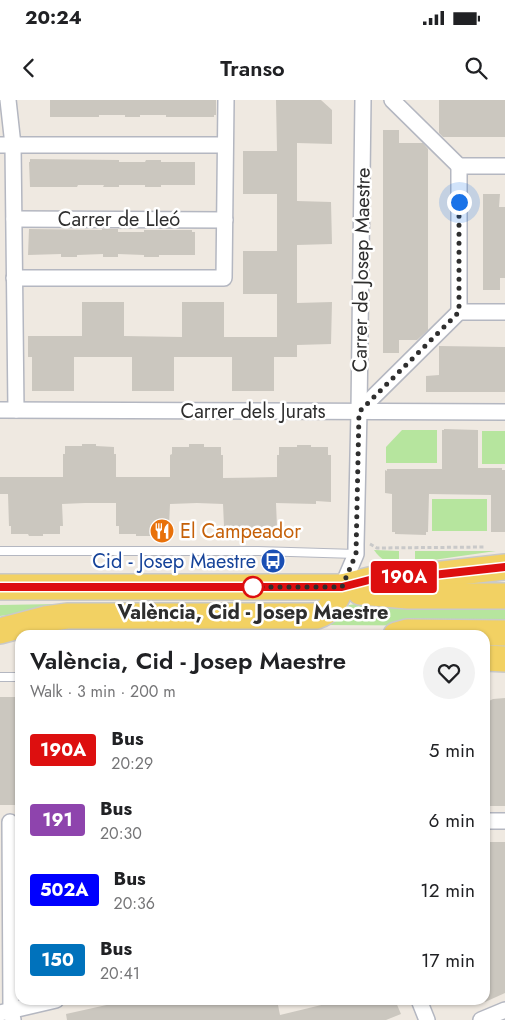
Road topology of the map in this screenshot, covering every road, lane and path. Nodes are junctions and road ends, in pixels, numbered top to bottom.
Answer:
1 (8, 100) edge
2 (226, 100) edge
3 (363, 100) edge
4 (392, 100) edge
5 (6, 145) edge
6 (225, 145) junction
7 (460, 166) junction
8 (505, 166) edge
9 (7, 196) edge
10 (14, 219) junction
11 (225, 220) junction
12 (14, 278) junction
13 (459, 312) junction
14 (505, 312) edge
15 (7, 322) edge
16 (0, 410) edge
17 (16, 410) junction
18 (359, 412) junction
19 (505, 412) edge
20 (370, 544) dead end
21 (486, 547) dead end
22 (0, 550) edge
23 (356, 554) junction
24 (505, 567) edge
25 (0, 587) edge
26 (342, 587) junction
27 (505, 596) edge
28 (0, 631) edge
29 (490, 633) edge
30 (505, 633) edge
31 (0, 642) edge
32 (15, 642) edge
33 (490, 658) edge
34 (505, 659) edge
35 (0, 677) edge
36 (15, 677) edge
37 (490, 821) edge
38 (505, 821) edge
39 (10, 822) edge
40 (40, 1005) edge
41 (421, 1005) edge
42 (505, 1010) edge
43 (8, 1015) edge
44 (427, 1020) edge
45 (482, 1020) edge

1 - 5 street
2 - 6 street
3 - 18 street, Carrer de Josep Maestre
4 - 7 street
5 - 6 street
5 - 9 street
6 - 11 street
7 - 8 street
7 - 13 street
9 - 10 street
10 - 11 street, Carrer de Lleó
10 - 12 street
11 - 12 street
12 - 15 street
13 - 14 street
13 - 18 street
15 - 17 street
16 - 17 street, Carrer dels Jurats
17 - 18 street, Carrer dels Jurats
18 - 19 street, Carrer dels Jurats
18 - 23 street, Carrer de Josep Maestre
20 - 21 path
22 - 23 lane
23 - 26 street, Carrer de Josep Maestre
24 - 26 main road
25 - 26 main road
26 - 27 main road
26 - 28 main road
29 - 30 main road
31 - 32 main road
33 - 34 main road
35 - 36 lane
37 - 38 street
39 - 43 street
40 - 43 street
41 - 44 street
42 - 45 street

